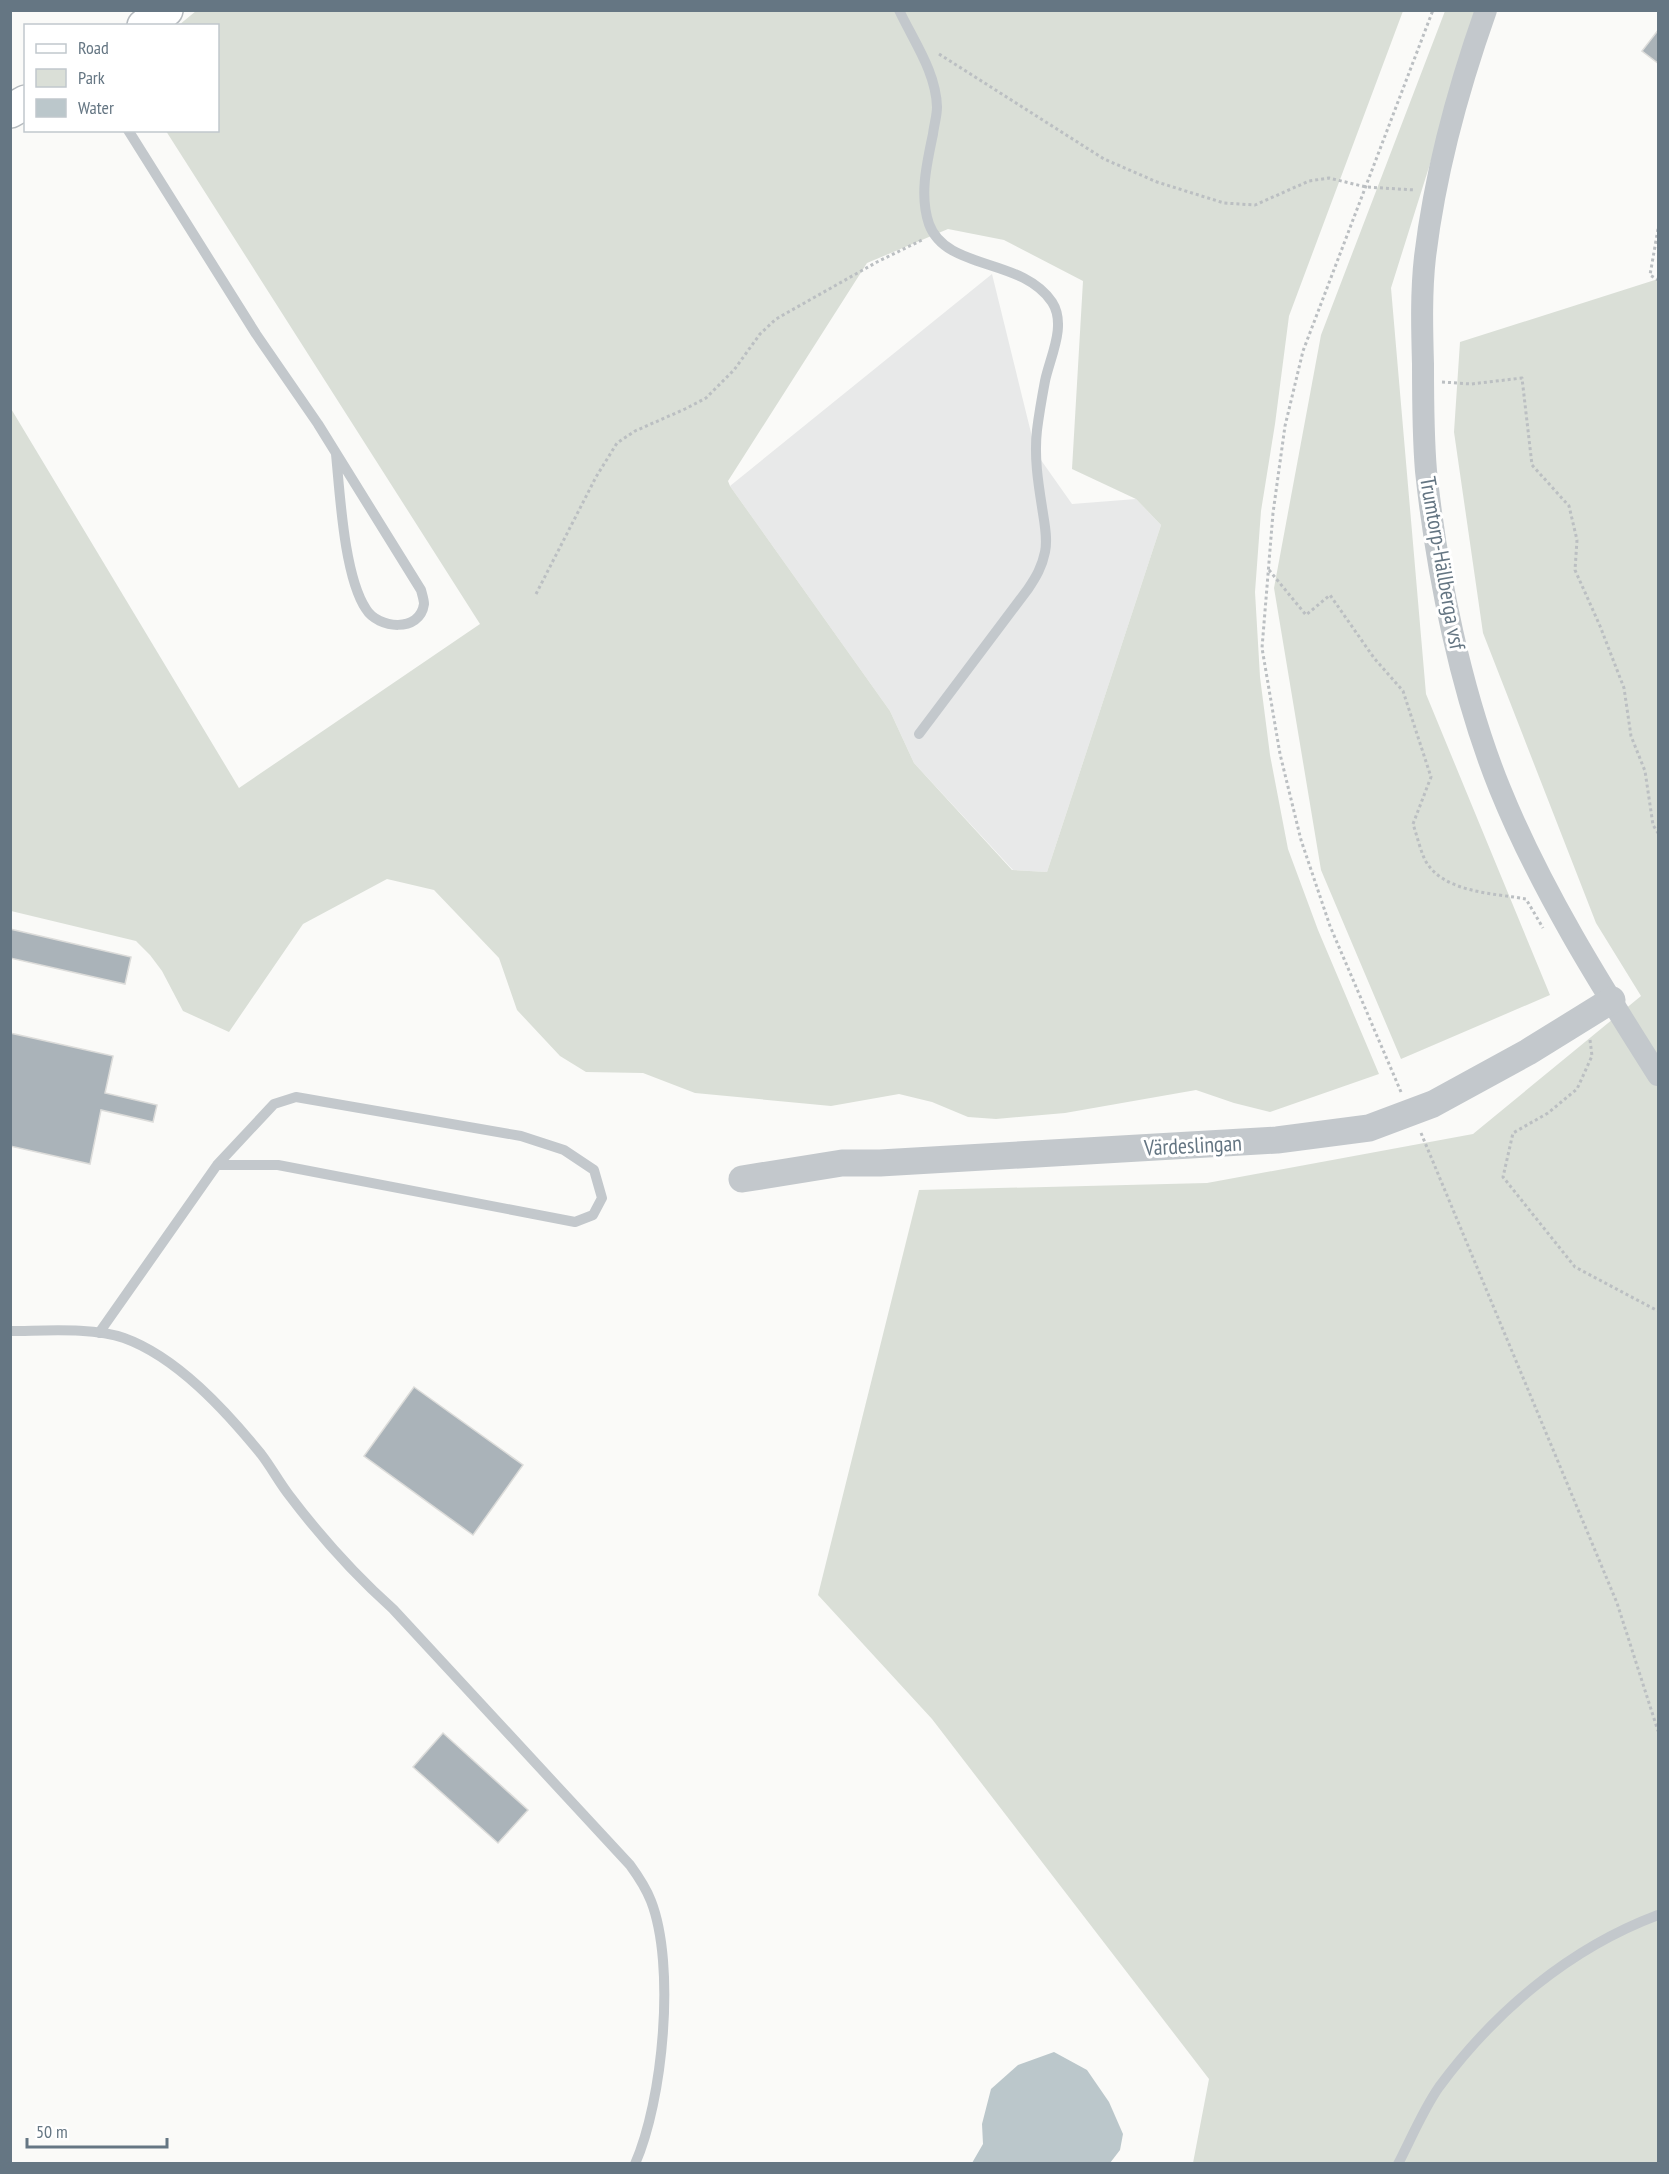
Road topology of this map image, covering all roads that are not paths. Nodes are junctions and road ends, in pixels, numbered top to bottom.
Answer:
1 (166, 10) edge
2 (899, 10) edge
3 (1486, 10) edge
4 (147, 24) edge
5 (24, 103) edge
6 (10, 111) edge
7 (129, 132) edge
8 (336, 454) junction
9 (919, 734) dead end
10 (1612, 1000) junction
11 (1659, 1075) edge
12 (217, 1165) junction
13 (742, 1179) dead end
14 (10, 1331) edge
15 (99, 1333) junction
16 (1659, 1915) edge
17 (635, 2163) edge
18 (1398, 2163) edge

1 - 4 main road
2 - 9 lane
3 - 10 street, Trumtorp-Hällberga vsf
5 - 6 main road
7 - 8 lane
8 - 8 lane
10 - 11 street, Trumtorp-Hällberga vsf
10 - 13 street, Värdeslingan
12 - 12 lane
12 - 15 lane
14 - 15 lane
15 - 17 lane
16 - 18 lane

